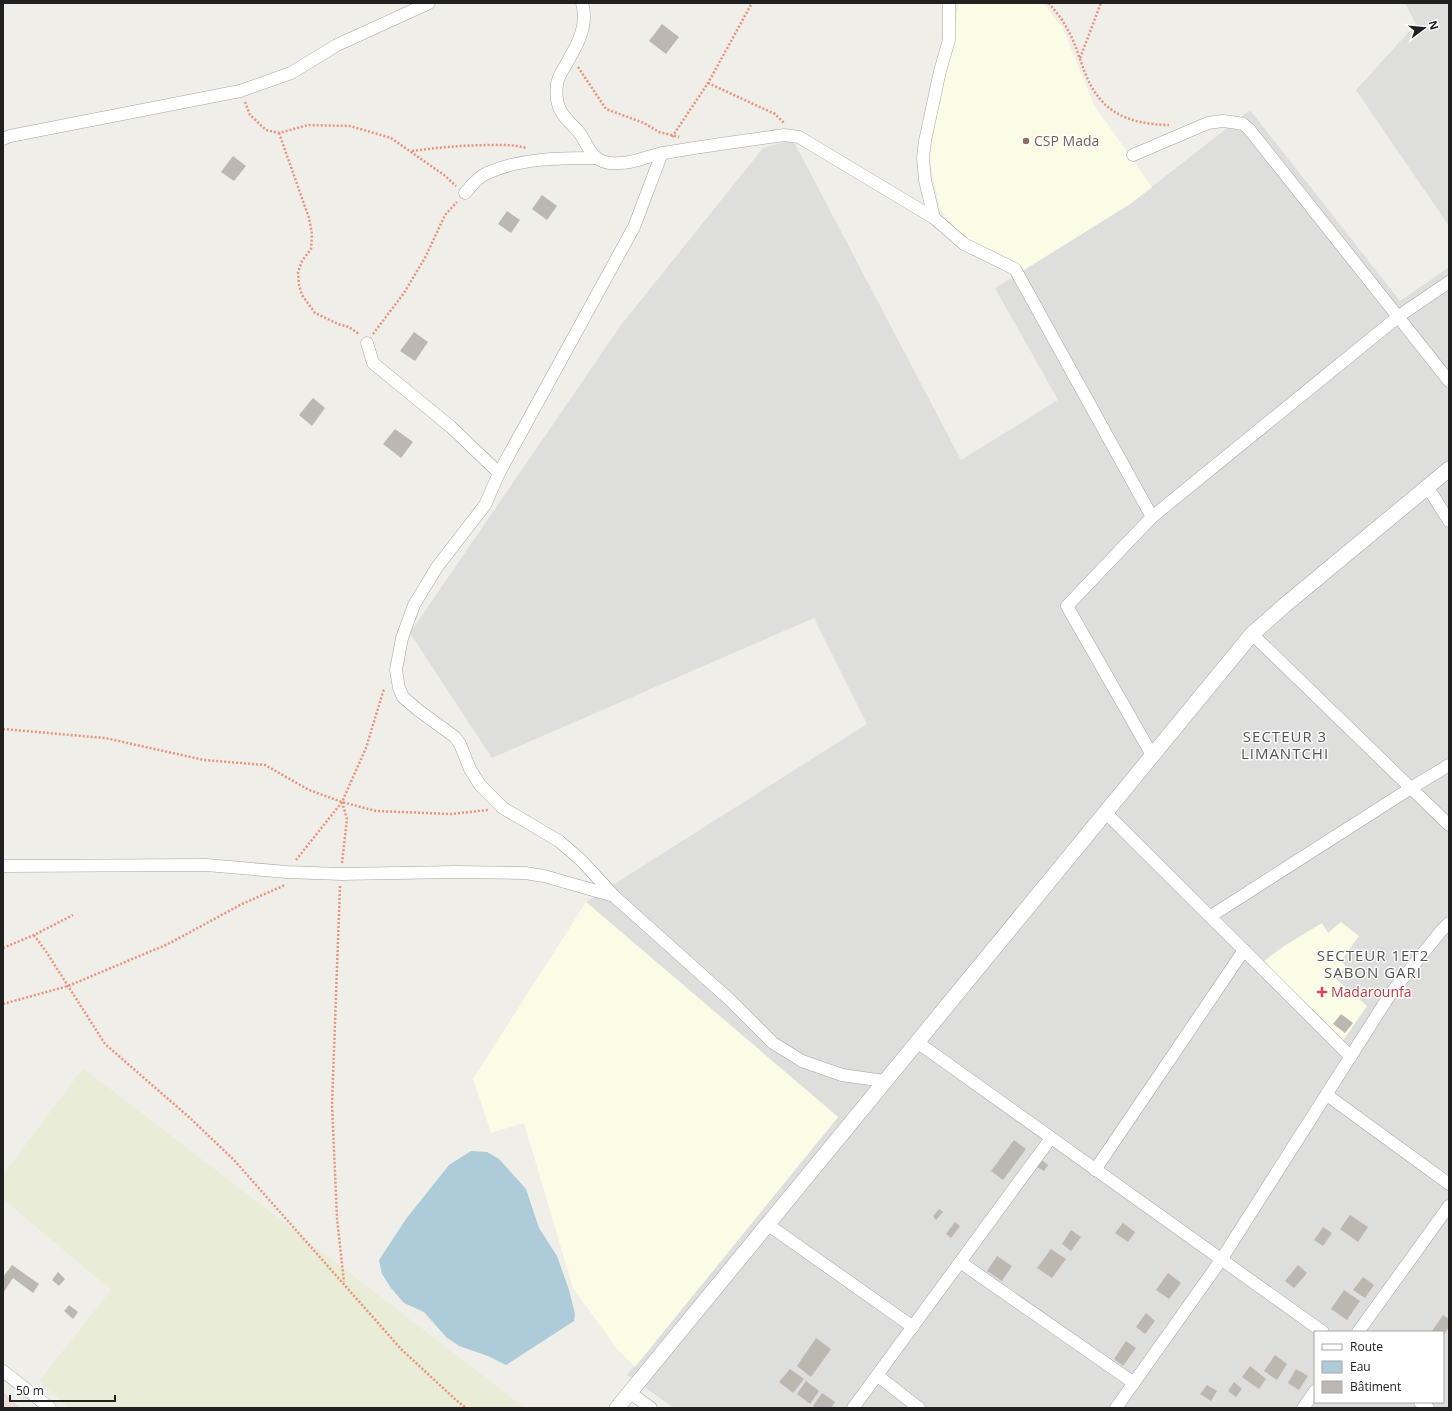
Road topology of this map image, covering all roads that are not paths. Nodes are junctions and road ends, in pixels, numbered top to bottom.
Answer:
1 (429, 3) edge
2 (582, 3) edge
3 (949, 3) edge
4 (3, 139) edge
5 (662, 153) junction
6 (1133, 155) dead end
7 (596, 158) junction
8 (465, 193) road end
9 (934, 218) junction
10 (1449, 282) edge
11 (1399, 316) junction
12 (366, 343) road end
13 (1449, 382) edge
14 (1449, 469) edge
15 (499, 473) junction
16 (1427, 486) junction
17 (1152, 517) junction
18 (1449, 521) edge
19 (1252, 634) junction
20 (1152, 755) junction
21 (1449, 765) edge
22 (1411, 788) junction
23 (1105, 812) junction
24 (1449, 825) edge
25 (3, 866) edge
26 (615, 897) junction
27 (1211, 916) junction
28 (1449, 922) edge
29 (1244, 950) junction
30 (917, 1042) junction
31 (1351, 1057) junction
32 (884, 1081) junction
33 (1326, 1095) junction
34 (1051, 1138) junction
35 (1095, 1170) junction
36 (1449, 1184) edge
37 (1449, 1206) edge
38 (767, 1224) junction
39 (1221, 1260) junction
40 (960, 1262) junction
41 (913, 1327) junction
42 (1322, 1331) edge
43 (1359, 1331) edge
44 (3, 1371) edge
45 (878, 1376) junction
46 (1134, 1383) junction
47 (630, 1392) junction
48 (1314, 1392) edge
49 (50, 1408) edge
50 (617, 1408) edge
51 (651, 1408) edge
52 (853, 1408) edge
53 (919, 1408) edge
54 (1116, 1408) edge
55 (1303, 1408) edge

1 - 4 street
2 - 7 street
3 - 9 street
5 - 7 street
5 - 9 street
5 - 15 street
6 - 11 street
7 - 8 street
9 - 17 street
10 - 11 street
11 - 13 street
11 - 17 street
12 - 15 street
14 - 16 street
15 - 26 street
16 - 18 street
16 - 19 street
17 - 20 street
19 - 20 street
19 - 22 street
20 - 23 street
21 - 22 street
22 - 24 street
22 - 27 street
23 - 27 street
23 - 30 street
25 - 26 street
26 - 32 street
27 - 29 street
28 - 31 street
29 - 31 street
29 - 35 street
30 - 32 street
30 - 34 street
31 - 33 street
32 - 38 street
33 - 36 street
33 - 39 street
34 - 35 street
34 - 40 street
35 - 39 street
37 - 43 street
38 - 41 street
38 - 47 street
39 - 42 street
39 - 46 street
40 - 41 street
40 - 46 street
41 - 45 street
44 - 49 street
45 - 52 street
45 - 53 street
46 - 54 street
47 - 50 street
47 - 51 street
48 - 55 street

